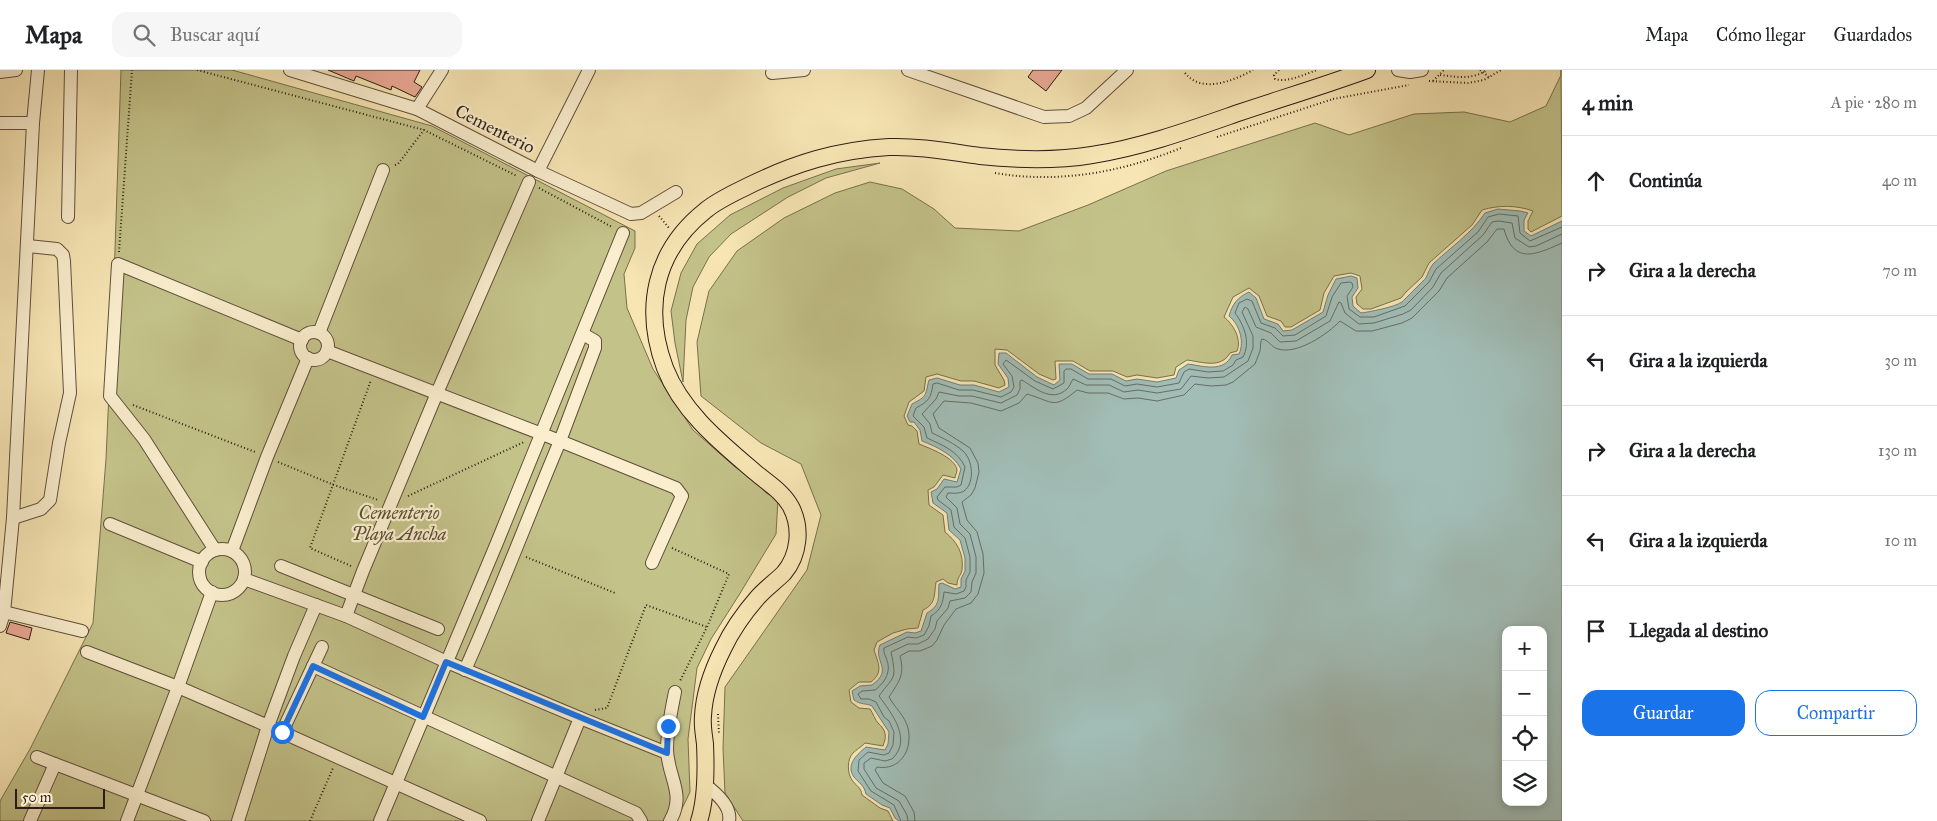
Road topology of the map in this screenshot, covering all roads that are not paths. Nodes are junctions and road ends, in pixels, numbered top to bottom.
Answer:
1 (16, 70) edge
2 (38, 70) edge
3 (71, 70) edge
4 (290, 70) edge
5 (442, 70) edge
6 (589, 70) edge
7 (804, 70) edge
8 (908, 70) edge
9 (1127, 70) edge
10 (1367, 70) edge
11 (1398, 70) edge
12 (0, 72) edge
13 (772, 73) dead end
14 (1346, 74) edge
15 (1424, 76) edge
16 (1317, 78) edge
17 (417, 109) junction
18 (0, 123) edge
19 (33, 123) junction
20 (383, 170) road end
21 (538, 171) junction
22 (529, 182) road end
23 (676, 192) dead end
24 (68, 217) dead end
25 (623, 232) road end
26 (28, 246) junction
27 (319, 333) junction
28 (583, 334) junction
29 (302, 340) junction
30 (327, 351) junction
31 (308, 358) junction
32 (437, 393) junction
33 (542, 434) junction
34 (560, 440) junction
35 (14, 518) junction
36 (110, 524) dead end
37 (215, 550) junction
38 (232, 551) junction
39 (202, 562) junction
40 (652, 563) dead end
41 (281, 566) dead end
42 (244, 579) junction
43 (212, 592) junction
44 (354, 594) junction
45 (316, 605) junction
46 (2, 612) edge
47 (346, 616) junction
48 (0, 626) edge
49 (438, 629) dead end
50 (82, 631) dead end
51 (322, 647) dead end
52 (87, 652) dead end
53 (446, 662) junction
54 (313, 666) junction
55 (465, 670) junction
56 (178, 687) junction
57 (675, 692) road end
58 (423, 717) junction
59 (580, 718) junction
60 (268, 726) junction
61 (282, 732) junction
62 (667, 753) junction
63 (37, 757) dead end
64 (56, 764) junction
65 (557, 777) junction
66 (396, 783) junction
67 (704, 784) junction
68 (138, 794) junction
69 (30, 821) edge
70 (127, 821) edge
71 (204, 821) edge
72 (238, 821) edge
73 (380, 821) edge
74 (480, 821) edge
75 (538, 821) edge
76 (641, 821) edge
77 (670, 821) edge
78 (699, 821) edge
79 (729, 821) edge

1 - 12 street
2 - 19 street
3 - 24 street
4 - 17 street, Cementerio
5 - 17 street
6 - 21 street
7 - 13 street
8 - 9 street
10 - 14 main road
11 - 15 street
14 - 16 main road
16 - 67 main road
17 - 21 street, Cementerio
18 - 19 street
19 - 26 street
20 - 27 street
21 - 23 street, Cementerio
22 - 32 street
25 - 28 street
26 - 35 street
26 - 35 street
27 - 29 street
27 - 30 street
28 - 33 street
28 - 34 street
29 - 31 street
29 - 37 street
30 - 31 street
30 - 32 street
31 - 38 street
32 - 33 street
32 - 44 street
33 - 34 street
33 - 53 street
34 - 40 street
34 - 55 street
35 - 46 street
36 - 39 street
37 - 38 street
37 - 39 street
38 - 42 street
39 - 43 street
41 - 44 street
42 - 43 street
42 - 45 street
43 - 56 street
44 - 47 street
44 - 49 street
45 - 47 street
45 - 60 street
46 - 48 street
46 - 50 street
47 - 53 street
51 - 54 street
52 - 56 street
53 - 55 street
53 - 58 street
54 - 58 street
54 - 61 street
55 - 59 street
56 - 60 street
56 - 68 street
57 - 62 street
58 - 65 street
58 - 66 street
59 - 62 street
59 - 65 street
60 - 61 street
60 - 72 street
61 - 66 street
62 - 77 street
63 - 64 street
64 - 68 street
64 - 69 street
65 - 75 street
65 - 76 street
66 - 73 street
66 - 74 street
67 - 78 main road
67 - 79 street
68 - 70 street
68 - 71 street

